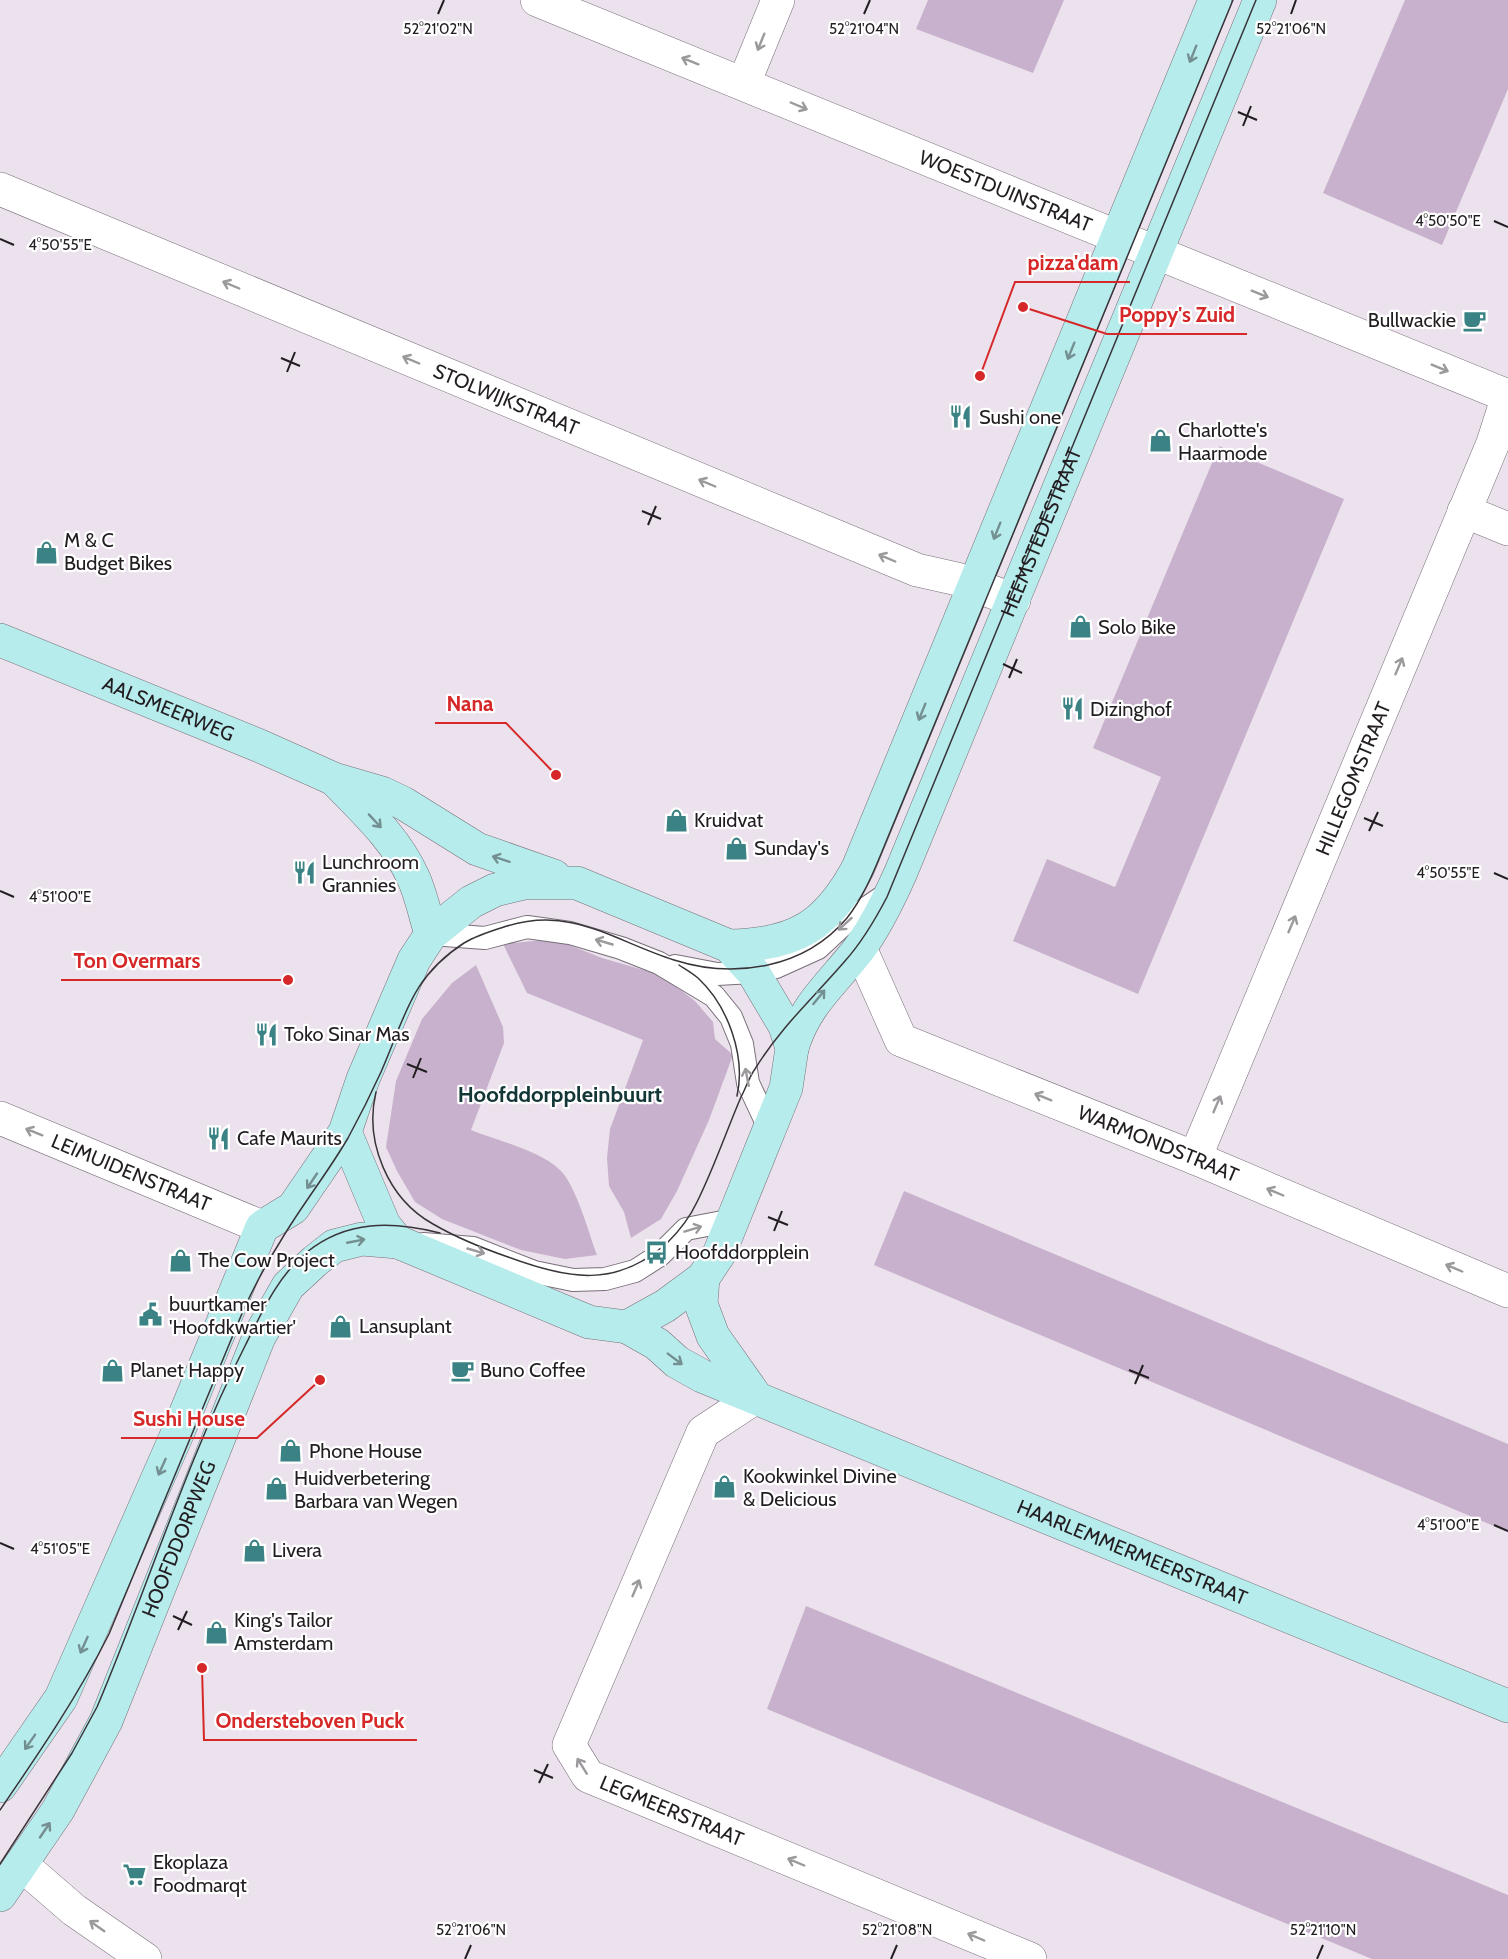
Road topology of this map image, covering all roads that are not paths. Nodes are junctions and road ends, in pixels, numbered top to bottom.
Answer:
1 (537, 0) edge
2 (778, 0) edge
3 (1215, 0) edge
4 (1260, 0) edge
5 (744, 83) junction
6 (0, 189) edge
7 (1118, 237) junction
8 (1156, 252) junction
9 (1508, 396) edge
10 (1500, 446) edge
11 (1464, 511) junction
12 (1508, 529) edge
13 (975, 585) junction
14 (1014, 600) junction
15 (0, 640) edge
16 (334, 779) junction
17 (577, 883) junction
18 (893, 890) junction
19 (431, 934) junction
20 (729, 946) junction
21 (860, 948) junction
22 (659, 963) junction
23 (753, 972) junction
24 (792, 1048) junction
25 (0, 1118) edge
26 (770, 1130) junction
27 (345, 1132) junction
28 (1195, 1158) junction
29 (733, 1220) junction
30 (262, 1227) junction
31 (398, 1242) junction
32 (703, 1278) junction
33 (1508, 1291) edge
34 (627, 1327) junction
35 (756, 1397) junction
36 (1508, 1706) edge
37 (0, 1786) edge
38 (22, 1865) junction
39 (0, 1895) edge
40 (145, 1959) edge
41 (1030, 1959) edge

5 -> 1 street, WOESTDUINSTRAAT
2 -> 5 street
3 -> 7 street
4 - 8 street, HEEMSTEDESTRAAT
5 -> 7 street, WOESTDUINSTRAAT
13 -> 6 street, STOLWIJKSTRAAT
7 - 8 street, WOESTDUINSTRAAT
7 -> 13 street
8 -> 9 street, WOESTDUINSTRAAT
8 - 14 street, HEEMSTEDESTRAAT
9 - 10 street, HILLEGOMSTRAAT
10 - 11 street, HILLEGOMSTRAAT
11 - 12 street
28 -> 11 street, HILLEGOMSTRAAT
13 - 14 street, STOLWIJKSTRAAT
13 -> 20 street
14 - 18 street, HEEMSTEDESTRAAT
15 - 16 street, AALSMEERWEG
17 -> 16 street, AALSMEERWEG
16 -> 19 street, AALSMEERWEG
17 - 19 street
17 - 20 street
18 - 21 street, HEEMSTEDESTRAAT
18 -> 23 lane
22 -> 19 lane
19 - 27 street
20 - 23 street
24 -> 21 street, HEEMSTEDESTRAAT
28 -> 21 street, WARMONDSTRAAT
22 - 23 lane
26 -> 22 lane
23 - 24 street
24 - 26 street
30 -> 25 street, LEIMUIDENSTRAAT
26 - 29 street
27 -> 30 street
27 - 31 street
33 -> 28 street, WARMONDSTRAAT
31 -> 29 lane
29 - 32 street
30 -> 37 street
31 - 34 street
38 -> 31 street, HOOFDDORPWEG
32 - 34 street
32 - 35 street
34 -> 35 street, HAARLEMMERMEERSTRAAT
35 - 36 street, HAARLEMMERMEERSTRAAT
41 -> 35 street, LEGMEERSTRAAT
38 - 39 street, HOOFDDORPWEG
40 -> 38 street

